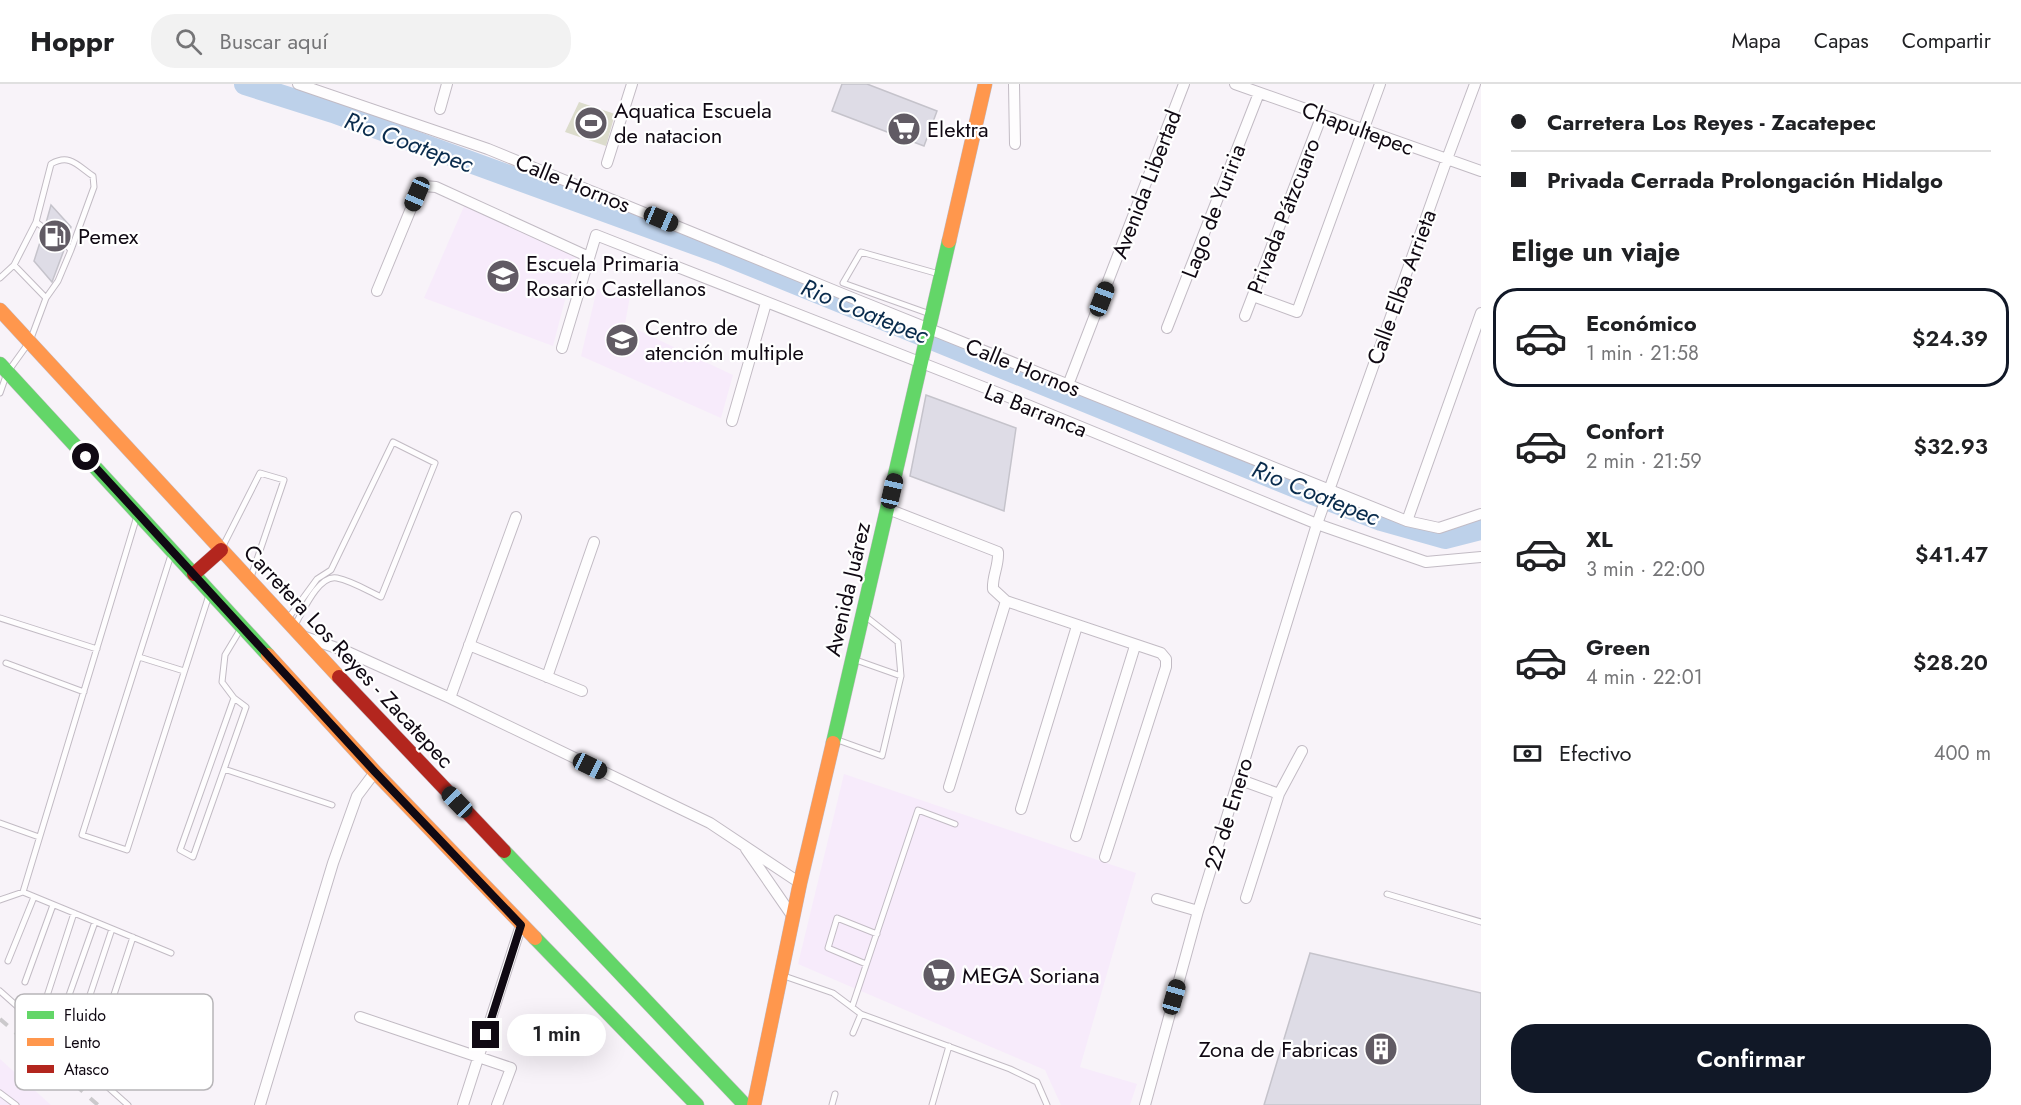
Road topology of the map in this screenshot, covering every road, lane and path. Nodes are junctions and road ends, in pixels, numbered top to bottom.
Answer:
1 (298, 84) edge
2 (447, 84) edge
3 (632, 84) edge
4 (985, 84) edge
5 (1014, 84) edge
6 (1185, 84) edge
7 (1235, 84) edge
8 (1380, 84) edge
9 (1475, 84) edge
10 (1259, 93) junction
11 (440, 109) dead end
12 (1322, 115) junction
13 (1363, 130) junction
14 (1015, 144) dead end
15 (1447, 159) junction
16 (607, 163) dead end
17 (1481, 171) edge
18 (36, 222) junction
19 (44, 228) dead end
20 (66, 245) dead end
21 (71, 250) junction
22 (589, 257) junction
23 (14, 265) junction
24 (940, 274) junction
25 (0, 278) edge
26 (377, 291) dead end
27 (1253, 296) junction
28 (46, 298) junction
29 (766, 303) junction
30 (0, 310) edge
31 (1481, 313) edge
32 (1245, 316) dead end
33 (929, 325) junction
34 (1167, 328) dead end
35 (30, 341) junction
36 (562, 348) dead end
37 (921, 357) junction
38 (4, 368) edge
39 (1068, 385) junction
40 (0, 393) edge
41 (732, 421) dead end
42 (1328, 492) junction
43 (888, 509) junction
44 (138, 513) junction
45 (1481, 514) edge
46 (516, 517) dead end
47 (1407, 520) junction
48 (1318, 523) junction
49 (594, 542) dead end
50 (221, 550) junction
51 (173, 551) junction
52 (1480, 558) edge
53 (194, 574) junction
54 (250, 582) junction
55 (210, 591) junction
56 (1006, 601) junction
57 (863, 615) junction
58 (0, 618) edge
59 (242, 626) junction
60 (1077, 626) junction
61 (292, 628) junction
62 (469, 645) junction
63 (1135, 646) junction
64 (97, 649) junction
65 (139, 657) junction
66 (852, 658) junction
67 (6, 663) dead end
68 (184, 671) junction
69 (901, 676) junction
70 (547, 677) junction
71 (582, 691) dead end
72 (84, 692) junction
73 (234, 698) junction
74 (450, 698) junction
75 (834, 739) junction
76 (1302, 751) dead end
77 (224, 769) junction
78 (375, 772) junction
79 (1238, 779) junction
80 (949, 788) dead end
81 (1279, 794) junction
82 (332, 805) dead end
83 (1021, 809) dead end
84 (0, 823) edge
85 (955, 824) dead end
86 (1076, 836) dead end
87 (39, 837) junction
88 (742, 844) junction
89 (1105, 857) dead end
90 (800, 883) junction
91 (23, 892) junction
92 (1387, 894) dead end
93 (34, 897) junction
94 (1246, 898) dead end
95 (1157, 899) dead end
96 (0, 900) edge
97 (53, 905) junction
98 (1198, 911) junction
99 (74, 913) junction
100 (793, 917) junction
101 (95, 922) junction
102 (1481, 922) edge
103 (521, 925) junction
104 (112, 928) junction
105 (877, 934) junction
106 (133, 937) junction
107 (171, 953) dead end
108 (8, 961) dead end
109 (867, 964) junction
110 (780, 975) junction
111 (25, 982) dead end
112 (0, 991) edge
113 (48, 994) edge
114 (69, 994) edge
115 (90, 994) edge
116 (114, 994) edge
117 (15, 1004) edge
118 (852, 1007) junction
119 (861, 1014) junction
120 (360, 1017) dead end
121 (853, 1033) dead end
122 (949, 1046) junction
123 (479, 1056) junction
124 (111, 1090) edge
125 (0, 1093) edge
126 (835, 1094) dead end
127 (16, 1105) edge
128 (128, 1105) edge
129 (260, 1105) edge
130 (463, 1105) edge
131 (497, 1105) edge
132 (697, 1105) edge
133 (745, 1105) edge
134 (754, 1105) edge
135 (832, 1105) edge
136 (932, 1105) edge
137 (1047, 1105) edge
138 (1145, 1105) edge

1 - 33 street, Calle Hornos
2 - 11 street
3 - 16 street
4 - 24 main road, Avenida Juárez
5 - 14 street
6 - 39 street, Avenida Libertad
7 - 10 street, Chapultepec
8 - 13 street
9 - 15 street, Calle Elba Arrieta
10 - 12 street, Chapultepec
10 - 34 street, Lago de Yuriria
12 - 13 street, Chapultepec
12 - 27 street, Privada Pátzcuaro
13 - 15 street, Chapultepec
13 - 27 street
15 - 17 street, Chapultepec
15 - 42 street, Calle Elba Arrieta
18 - 19 lane
18 - 21 lane
18 - 23 lane
20 - 21 lane
21 - 28 lane
22 - 26 street
22 - 29 street, La Barranca
22 - 36 street
23 - 25 lane
23 - 28 lane
24 - 33 main road, Avenida Juárez
24 - 33 lane
27 - 32 street, Privada Pátzcuaro
28 - 35 lane
29 - 37 street, La Barranca
29 - 41 street
30 - 35 main road, Carretera Los Reyes - Zacatepec
31 - 47 street
33 - 37 main road, Avenida Juárez
33 - 39 street, Calle Hornos
35 - 38 lane
35 - 50 main road, Carretera Los Reyes - Zacatepec
37 - 43 main road, Avenida Juárez
37 - 48 street, La Barranca
38 - 40 lane
38 - 44 main road
39 - 42 street, Calle Hornos
42 - 47 street, Calle Hornos
42 - 48 street, Calle Elba Arrieta
43 - 56 street
43 - 57 main road, Avenida Juárez
44 - 51 main road
44 - 64 lane
45 - 47 street, Calle Hornos
46 - 62 street
48 - 52 street, La Barranca
48 - 79 street, 22 de Enero
49 - 70 street
50 - 53 main road
50 - 54 main road, Carretera Los Reyes - Zacatepec
50 - 54 lane
51 - 53 main road
51 - 65 lane
53 - 55 main road
54 - 61 main road, Carretera Los Reyes - Zacatepec
55 - 59 main road
55 - 68 lane
56 - 60 street
56 - 80 street
57 - 66 main road, Avenida Juárez
57 - 69 lane
58 - 64 lane
59 - 73 lane
59 - 78 main road
60 - 63 street
60 - 83 street
61 - 61 lane
61 - 74 street
61 - 133 main road, Carretera Los Reyes - Zacatepec
62 - 70 street
62 - 74 street
63 - 86 street
63 - 89 street
64 - 72 lane
65 - 68 lane
65 - 68 lane
66 - 69 lane
66 - 75 main road, Avenida Juárez
67 - 72 lane
69 - 75 lane
70 - 71 street
72 - 87 lane
73 - 77 lane
73 - 77 lane
74 - 88 street
75 - 90 main road, Avenida Juárez
76 - 81 street
77 - 82 lane
78 - 103 main road
78 - 129 street
79 - 81 street
79 - 98 street, 22 de Enero
81 - 94 street
84 - 87 lane
85 - 105 lane
87 - 91 lane
88 - 90 street
88 - 100 street
90 - 100 main road, Avenida Juárez
91 - 93 lane
91 - 96 lane
92 - 102 lane
93 - 97 lane
93 - 108 lane
95 - 98 street
97 - 99 lane
97 - 111 lane
98 - 138 street, 22 de Enero
99 - 101 lane
99 - 113 lane
100 - 110 main road, Avenida Juárez
101 - 104 lane
101 - 114 lane
103 - 123 street
103 - 132 main road
104 - 106 lane
104 - 115 lane
105 - 109 lane
105 - 109 lane
106 - 107 lane
106 - 116 lane
109 - 118 lane
110 - 118 lane
110 - 134 main road, Avenida Juárez
112 - 117 lane
118 - 119 lane
119 - 121 lane
119 - 122 lane
120 - 123 street
122 - 136 lane
122 - 137 lane
123 - 130 street
123 - 131 street
124 - 128 lane
125 - 127 lane
126 - 135 lane

